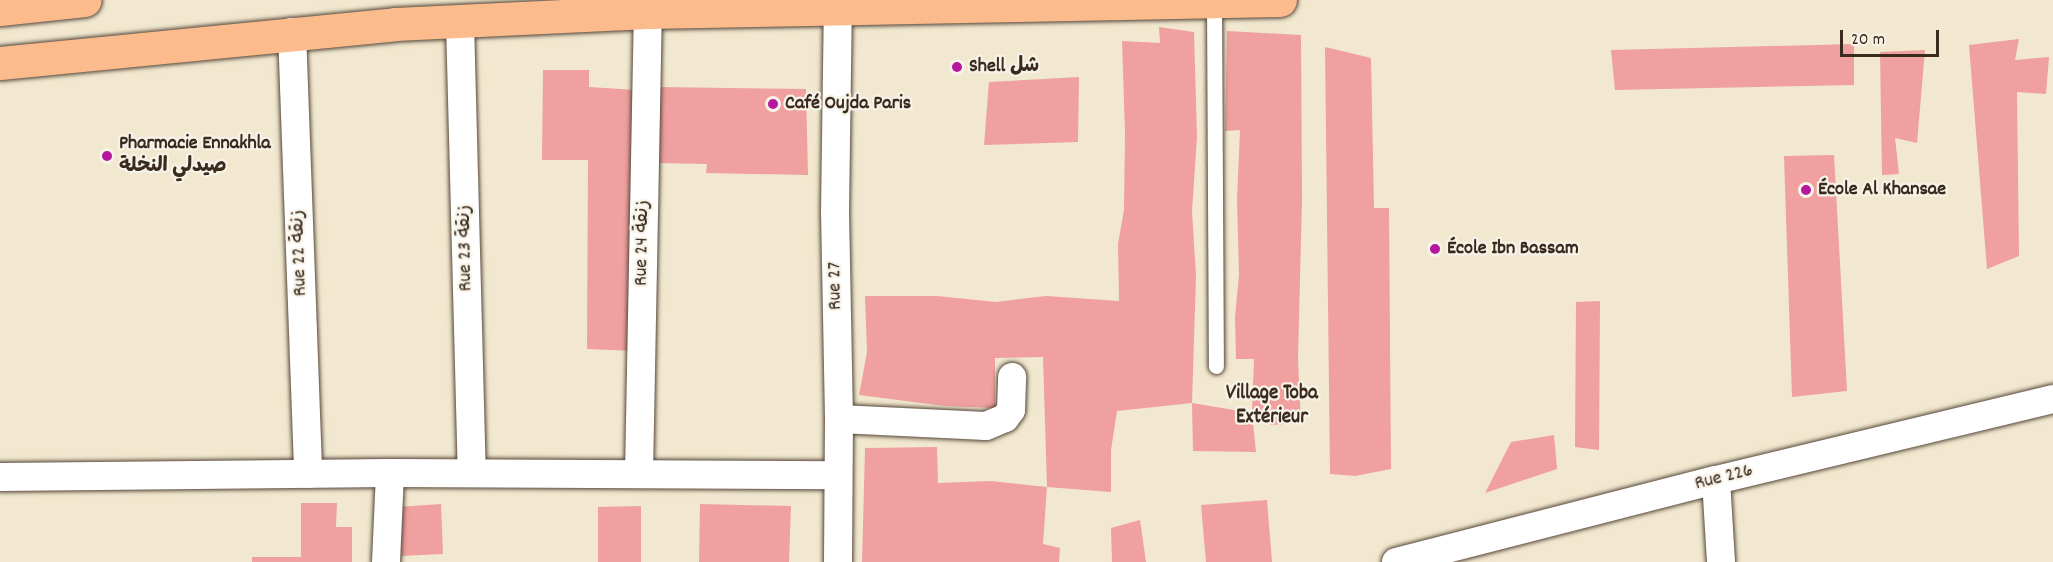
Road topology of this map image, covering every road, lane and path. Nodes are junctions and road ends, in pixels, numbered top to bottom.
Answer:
1 (85, 0) edge
2 (1280, 0) edge
3 (1214, 2) junction
4 (0, 9) edge
5 (516, 9) edge
6 (838, 10) junction
7 (648, 12) junction
8 (460, 22) junction
9 (292, 32) junction
10 (0, 63) edge
11 (1216, 366) dead end
12 (1012, 377) dead end
13 (2048, 404) edge
14 (839, 418) junction
15 (390, 473) junction
16 (472, 473) junction
17 (309, 474) junction
18 (639, 474) junction
19 (838, 475) junction
20 (0, 477) edge
21 (1716, 480) junction
22 (386, 562) edge
23 (838, 562) edge
24 (1396, 562) edge
25 (1721, 562) edge

1 - 4 main road
2 - 3 main road
3 - 6 main road
3 - 11 lane
5 - 7 main road
5 - 8 main road
6 - 7 main road
6 - 14 street, Rue 27
7 - 18 street, Rue 24 زنقة
8 - 9 main road
8 - 16 street, Rue 23 زنقة
9 - 10 main road
9 - 17 street, Rue 22 زنقة
12 - 14 street
13 - 21 street, Rue 226
14 - 19 street, Rue 27
15 - 16 street
15 - 17 street
15 - 22 street
16 - 18 street
17 - 20 street
18 - 19 street
19 - 23 street, Rue 27
21 - 24 street, Rue 226
21 - 25 street

